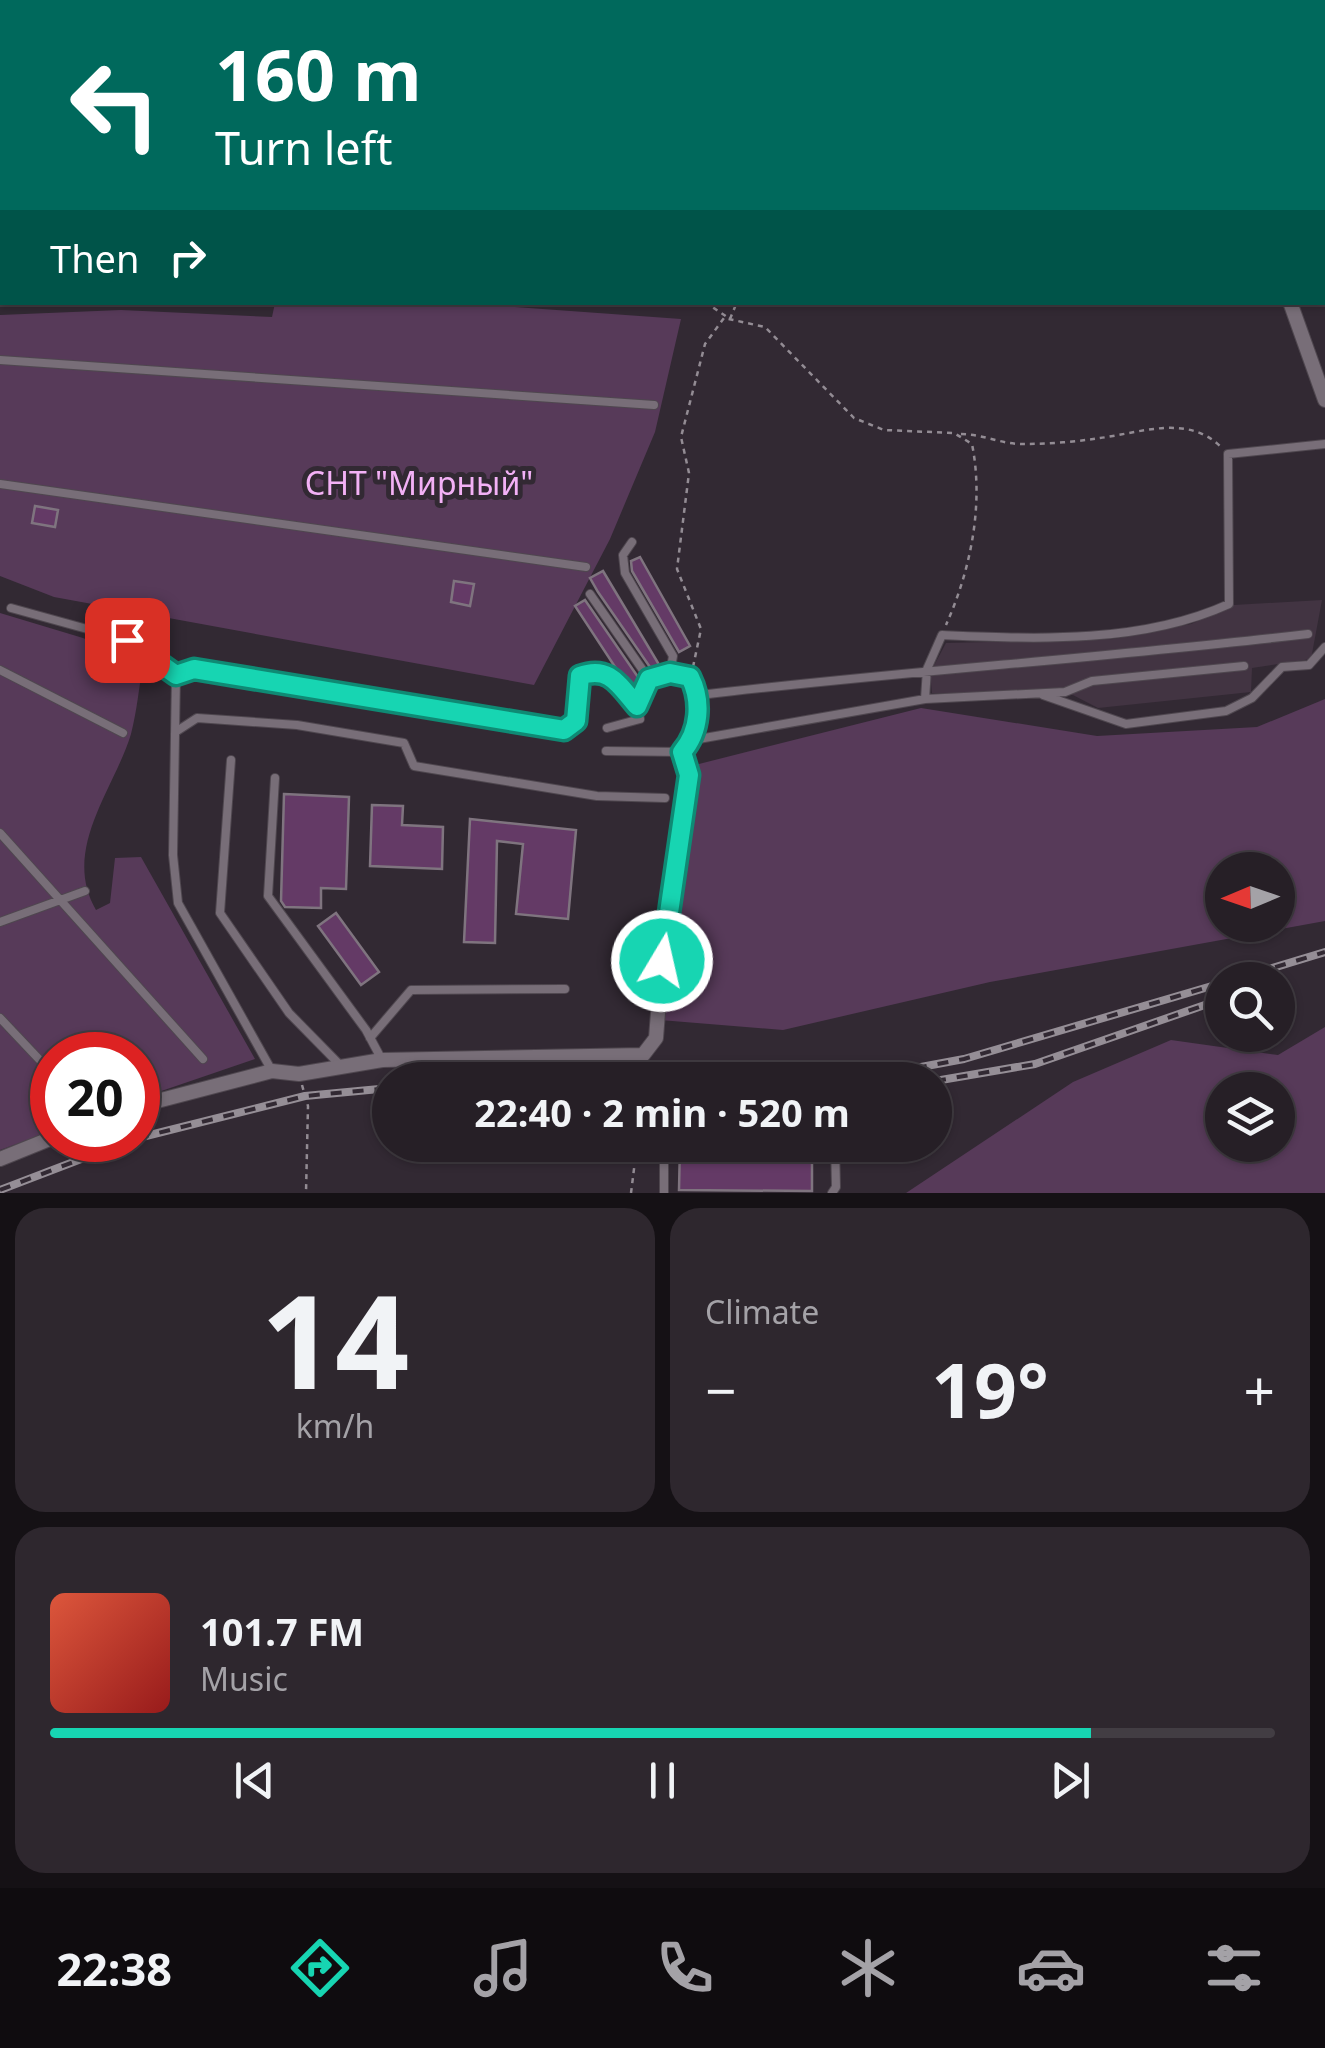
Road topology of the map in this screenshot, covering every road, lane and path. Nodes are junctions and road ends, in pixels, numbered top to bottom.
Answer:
1 (709, 305) edge
2 (736, 305) edge
3 (1291, 305) edge
4 (730, 319) junction
5 (0, 360) edge
6 (1325, 400) edge
7 (654, 405) dead end
8 (956, 434) junction
9 (1325, 444) edge
10 (1228, 454) junction
11 (0, 484) edge
12 (632, 542) dead end
13 (586, 567) dead end
14 (590, 594) dead end
15 (11, 608) dead end
16 (1308, 634) dead end
17 (942, 635) junction
18 (1325, 647) edge
19 (673, 656) junction
20 (1244, 666) dead end
21 (926, 669) junction
22 (0, 670) edge
23 (670, 673) junction
24 (176, 675) junction
25 (690, 677) junction
26 (649, 679) junction
27 (1039, 694) junction
28 (700, 696) junction
29 (925, 699) junction
30 (637, 706) junction
31 (606, 728) dead end
32 (178, 732) junction
33 (123, 733) dead end
34 (692, 740) junction
35 (606, 751) dead end
36 (682, 752) junction
37 (231, 760) dead end
38 (275, 778) dead end
39 (665, 798) dead end
40 (0, 833) edge
41 (85, 891) dead end
42 (62, 899) junction
43 (0, 922) edge
44 (662, 961) joint
45 (566, 989) dead end
46 (0, 1018) edge
47 (370, 1038) junction
48 (30, 1050) edge
49 (202, 1059) dead end
50 (382, 1060) junction
51 (342, 1067) junction
52 (272, 1070) junction
53 (299, 1074) junction
54 (160, 1100) edge
55 (30, 1147) edge
56 (0, 1159) edge
57 (635, 1162) edge
58 (664, 1162) edge
59 (835, 1162) edge
60 (306, 1193) edge
61 (631, 1193) edge
62 (664, 1193) edge
63 (832, 1193) edge

1 - 4 path
2 - 4 path
3 - 6 street
4 - 8 path
4 - 25 path
5 - 7 lane
8 - 10 path
8 - 17 path
9 - 10 lane
10 - 17 lane
11 - 13 lane
12 - 19 lane
14 - 26 lane
15 - 24 lane
16 - 21 lane
17 - 21 lane
18 - 27 lane
19 - 23 lane
19 - 25 lane
20 - 27 lane
21 - 28 lane
21 - 29 lane
22 - 33 lane
23 - 25 lane
23 - 26 lane
24 - 30 lane
24 - 32 lane
25 - 28 lane
26 - 30 lane
27 - 29 lane
28 - 34 lane
29 - 34 lane
30 - 31 lane
32 - 39 lane
32 - 52 lane
34 - 36 lane
35 - 36 lane
36 - 44 lane
37 - 51 lane
38 - 47 lane
40 - 42 lane
41 - 42 lane
42 - 43 lane
42 - 49 lane
44 - 50 street
45 - 47 lane
46 - 48 lane
47 - 50 lane
50 - 51 street
51 - 53 street
52 - 53 street
52 - 54 street
53 - 60 path
55 - 56 street
57 - 61 path
58 - 62 lane
59 - 63 lane

